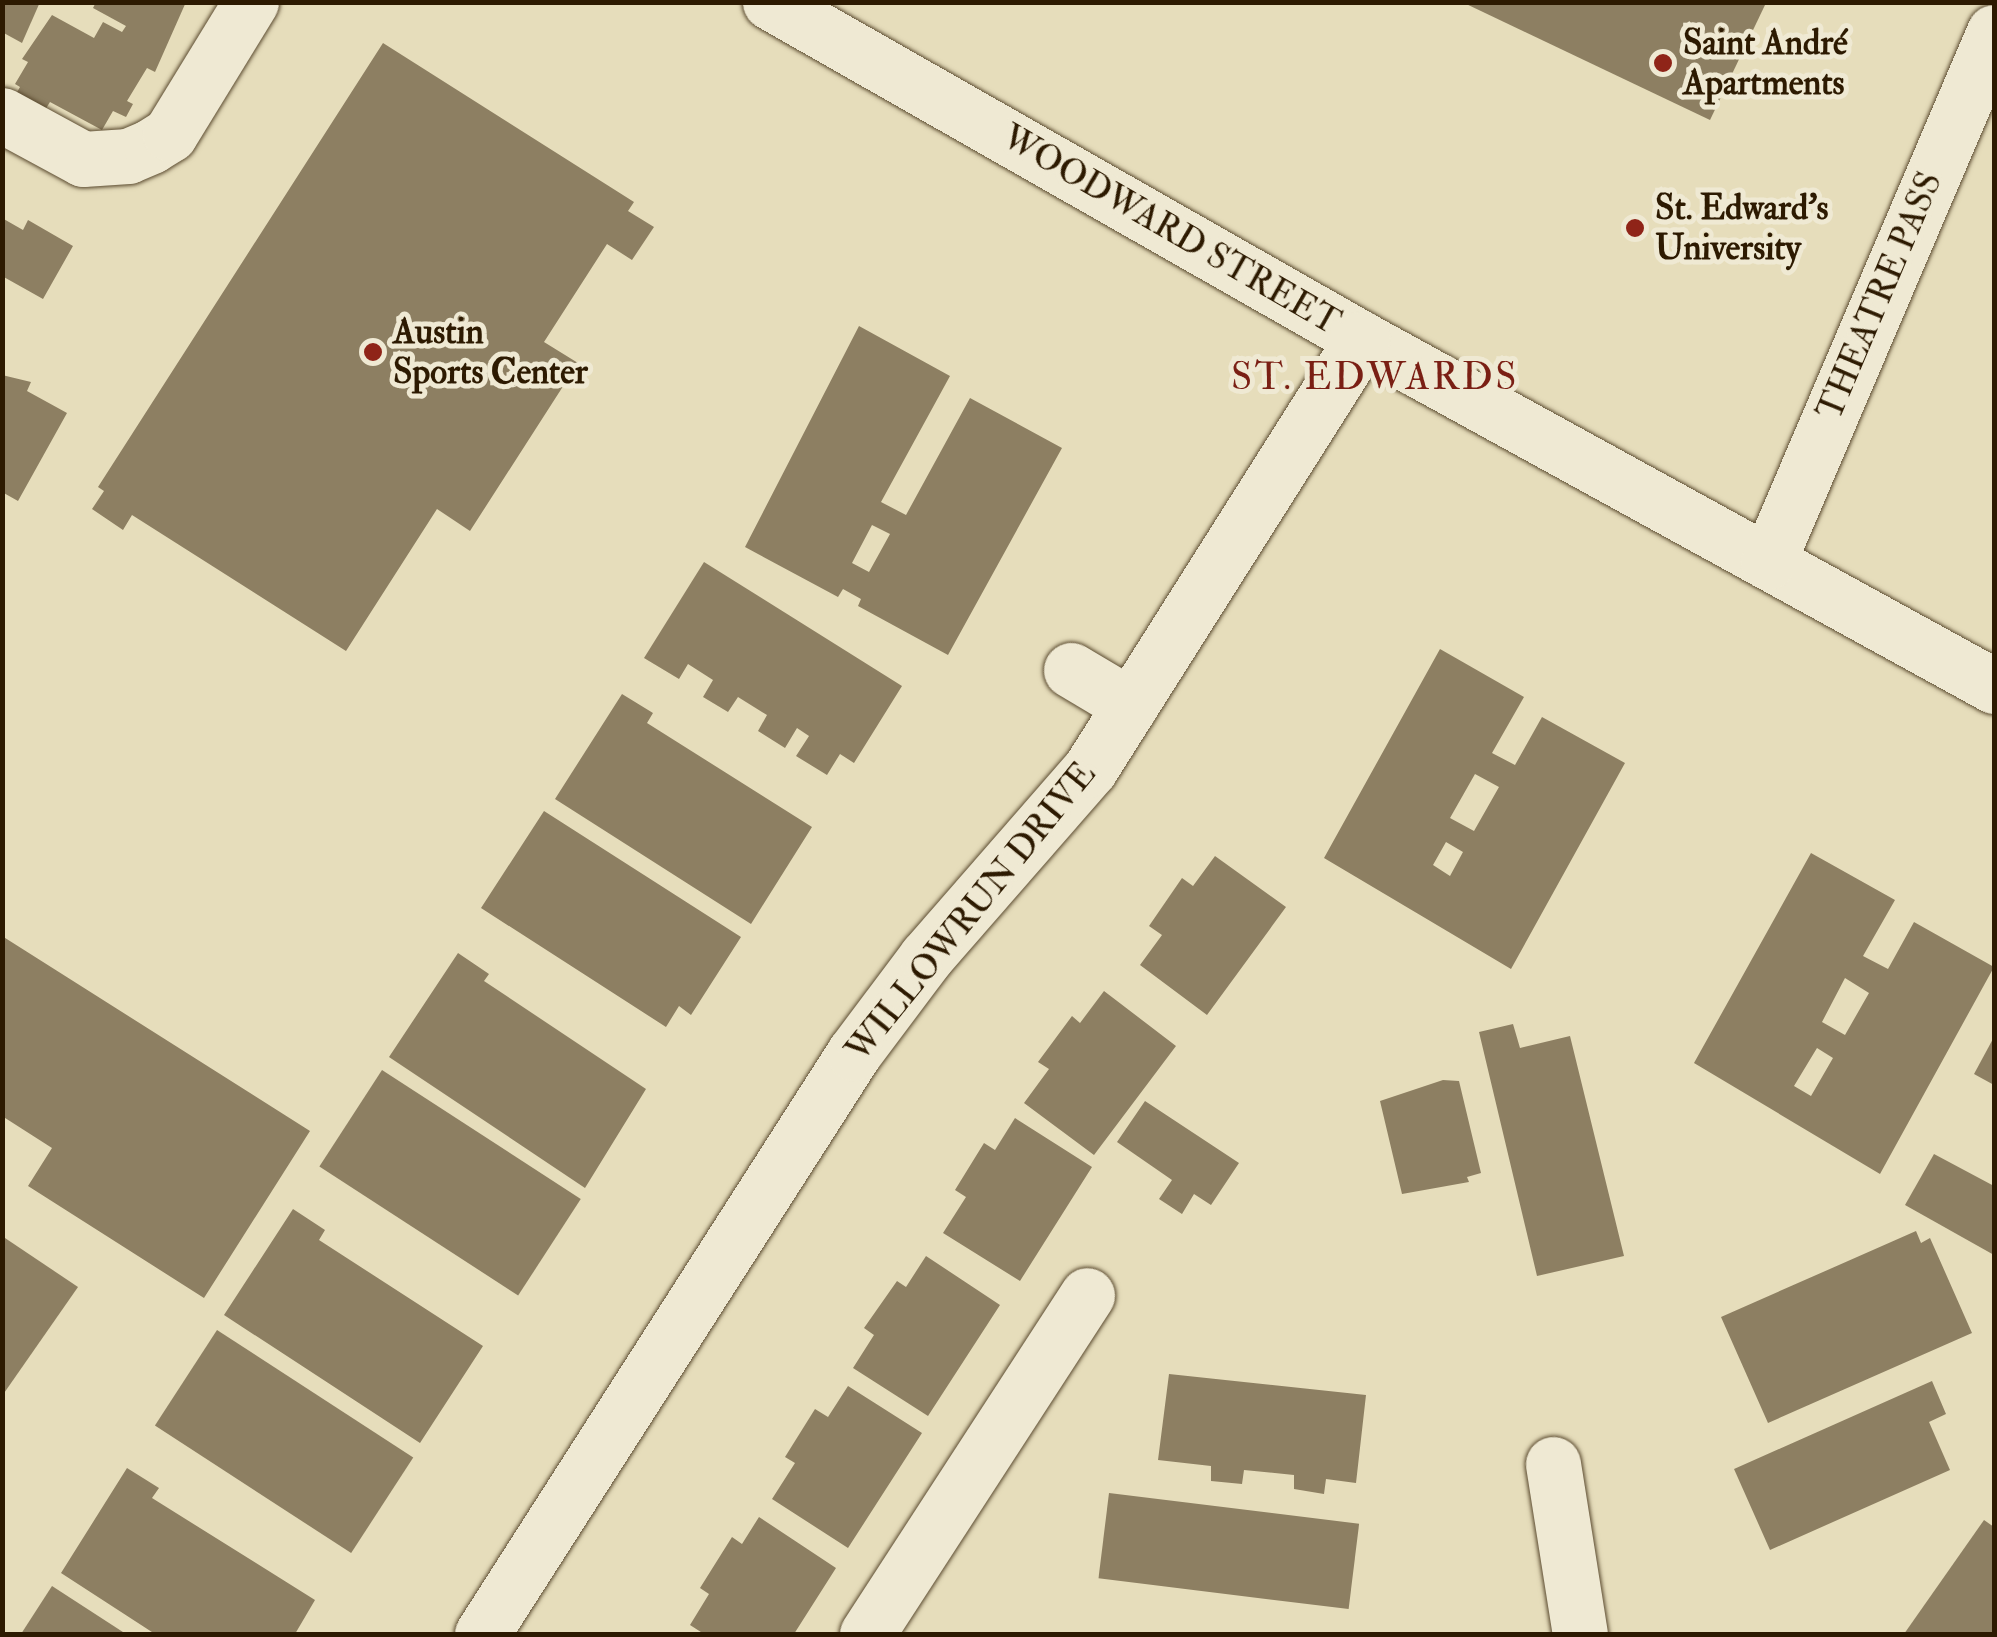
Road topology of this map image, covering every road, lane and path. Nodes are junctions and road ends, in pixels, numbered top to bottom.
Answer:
1 (251, 2) edge
2 (770, 2) edge
3 (1994, 32) edge
4 (2, 115) edge
5 (1362, 339) junction
6 (1768, 562) junction
7 (1070, 670) dead end
8 (1994, 686) edge
9 (1130, 705) junction
10 (1087, 1296) dead end
11 (1553, 1464) dead end
12 (482, 1634) edge
13 (866, 1634) edge
14 (1580, 1634) edge

1 - 4 street
2 - 5 street, WOODWARD STREET
3 - 6 street, THEATRE PASS
5 - 6 street, WOODWARD STREET
5 - 9 street, WILLOWRUN DRIVE
6 - 8 street, WOODWARD STREET
7 - 9 street
9 - 12 street, WILLOWRUN DRIVE
10 - 13 street
11 - 14 street

